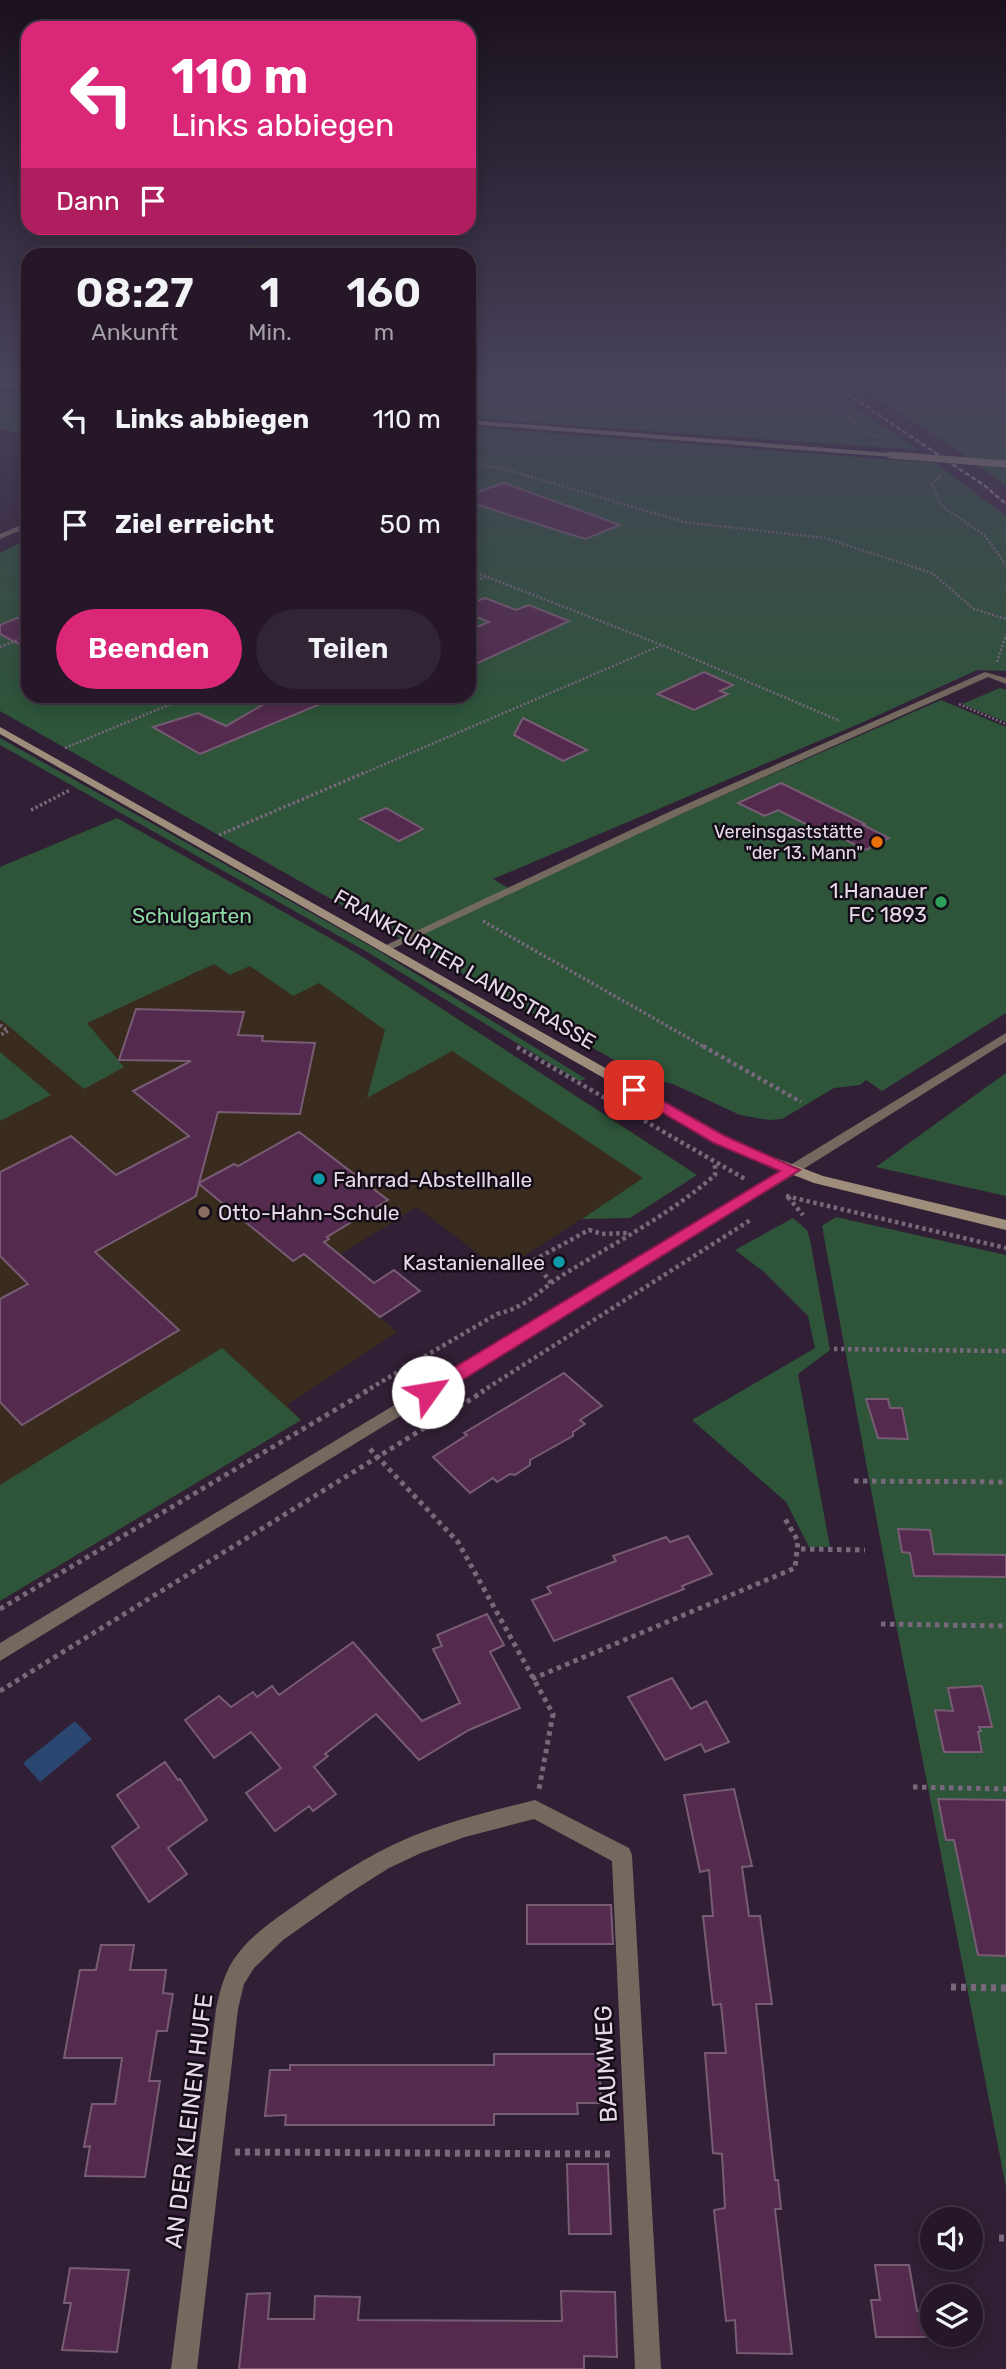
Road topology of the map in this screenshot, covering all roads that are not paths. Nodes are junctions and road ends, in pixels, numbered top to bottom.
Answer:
1 (21, 527) edge
2 (0, 537) edge
3 (1006, 681) edge
4 (0, 730) edge
5 (386, 948) junction
6 (1006, 1037) edge
7 (792, 1170) junction
8 (1006, 1225) edge
9 (0, 1653) edge
10 (535, 1809) joint
11 (184, 2369) edge
12 (648, 2369) edge

1 - 2 street
3 - 5 street
4 - 5 main road, FRANKFURTER LANDSTRASSE
5 - 7 main road, FRANKFURTER LANDSTRASSE
6 - 7 street
7 - 8 main road, FRANKFURTER LANDSTRASSE
7 - 9 street
10 - 11 street, AN DER KLEINEN HUFE
10 - 12 street, BAUMWEG

